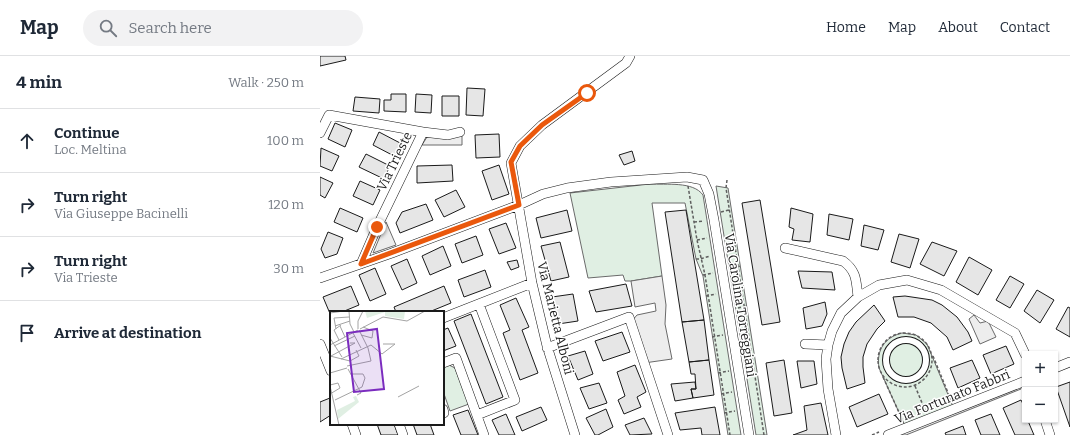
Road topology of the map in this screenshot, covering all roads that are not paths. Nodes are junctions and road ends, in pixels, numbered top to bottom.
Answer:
1 (630, 56) edge
2 (422, 132) junction
3 (460, 132) dead end
4 (320, 133) edge
5 (519, 205) junction
6 (785, 248) dead end
7 (361, 264) junction
8 (320, 278) edge
9 (532, 283) junction
10 (858, 297) junction
11 (479, 304) junction
12 (444, 318) edge
13 (805, 344) dead end
14 (828, 345) junction
15 (321, 347) edge
16 (547, 348) junction
17 (1024, 351) edge
18 (329, 360) edge
19 (1070, 362) edge
20 (444, 363) edge
21 (1058, 367) edge
22 (905, 380) joint
23 (1022, 382) edge
24 (477, 415) junction
25 (1046, 423) edge
26 (352, 425) edge
27 (399, 425) edge
28 (356, 435) edge
29 (403, 435) edge
30 (484, 435) edge
31 (575, 435) edge
32 (668, 435) edge
33 (749, 435) edge
34 (836, 435) edge
35 (888, 435) edge
36 (1050, 435) edge

1 - 5 street, Via Marietta Alboni
2 - 3 street
2 - 4 street, Via Trieste
2 - 7 street, Via Trieste
5 - 7 street
5 - 9 street, Via Marietta Alboni
5 - 33 street, Via Carolina Torreggiani
6 - 10 street
7 - 8 street
9 - 11 street
9 - 16 street, Via Marietta Alboni
10 - 14 street
10 - 17 street
11 - 12 street
11 - 24 street
13 - 14 street
14 - 34 street
15 - 18 street
16 - 31 street, Via Marietta Alboni
16 - 32 street
19 - 21 street
20 - 24 street
22 - 22 street
23 - 35 street, Via Fortunato Fabbri
24 - 30 street
25 - 36 street
26 - 28 street
27 - 29 street

